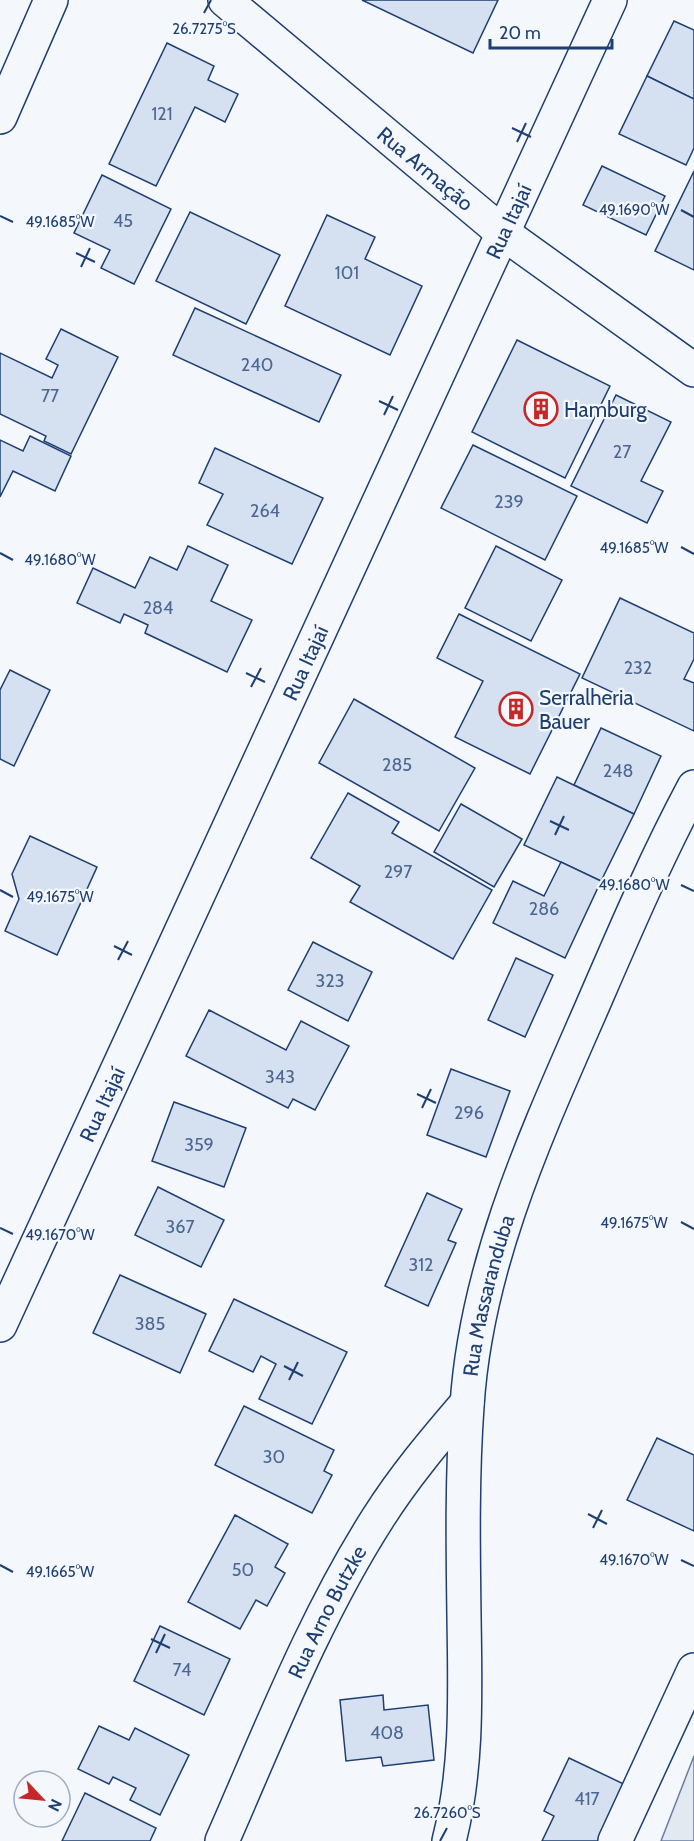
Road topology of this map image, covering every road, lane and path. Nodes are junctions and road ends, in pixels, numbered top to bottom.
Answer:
1 (51, 0) edge
2 (225, 0) edge
3 (610, 0) edge
4 (0, 117) edge
5 (503, 233) junction
6 (694, 370) edge
7 (694, 787) edge
8 (0, 1326) edge
9 (467, 1403) junction
10 (694, 1670) edge
11 (222, 1841) edge
12 (449, 1841) edge
13 (615, 1841) edge

1 - 4 street
2 - 5 street, Rua Armação
3 - 5 street, Rua Itajaí
5 - 6 street, Rua Armação
5 - 8 street, Rua Itajaí
7 - 9 street, Rua Massaranduba
9 - 11 street, Rua Arno Butzke
9 - 12 street, Rua Massaranduba
10 - 13 street

